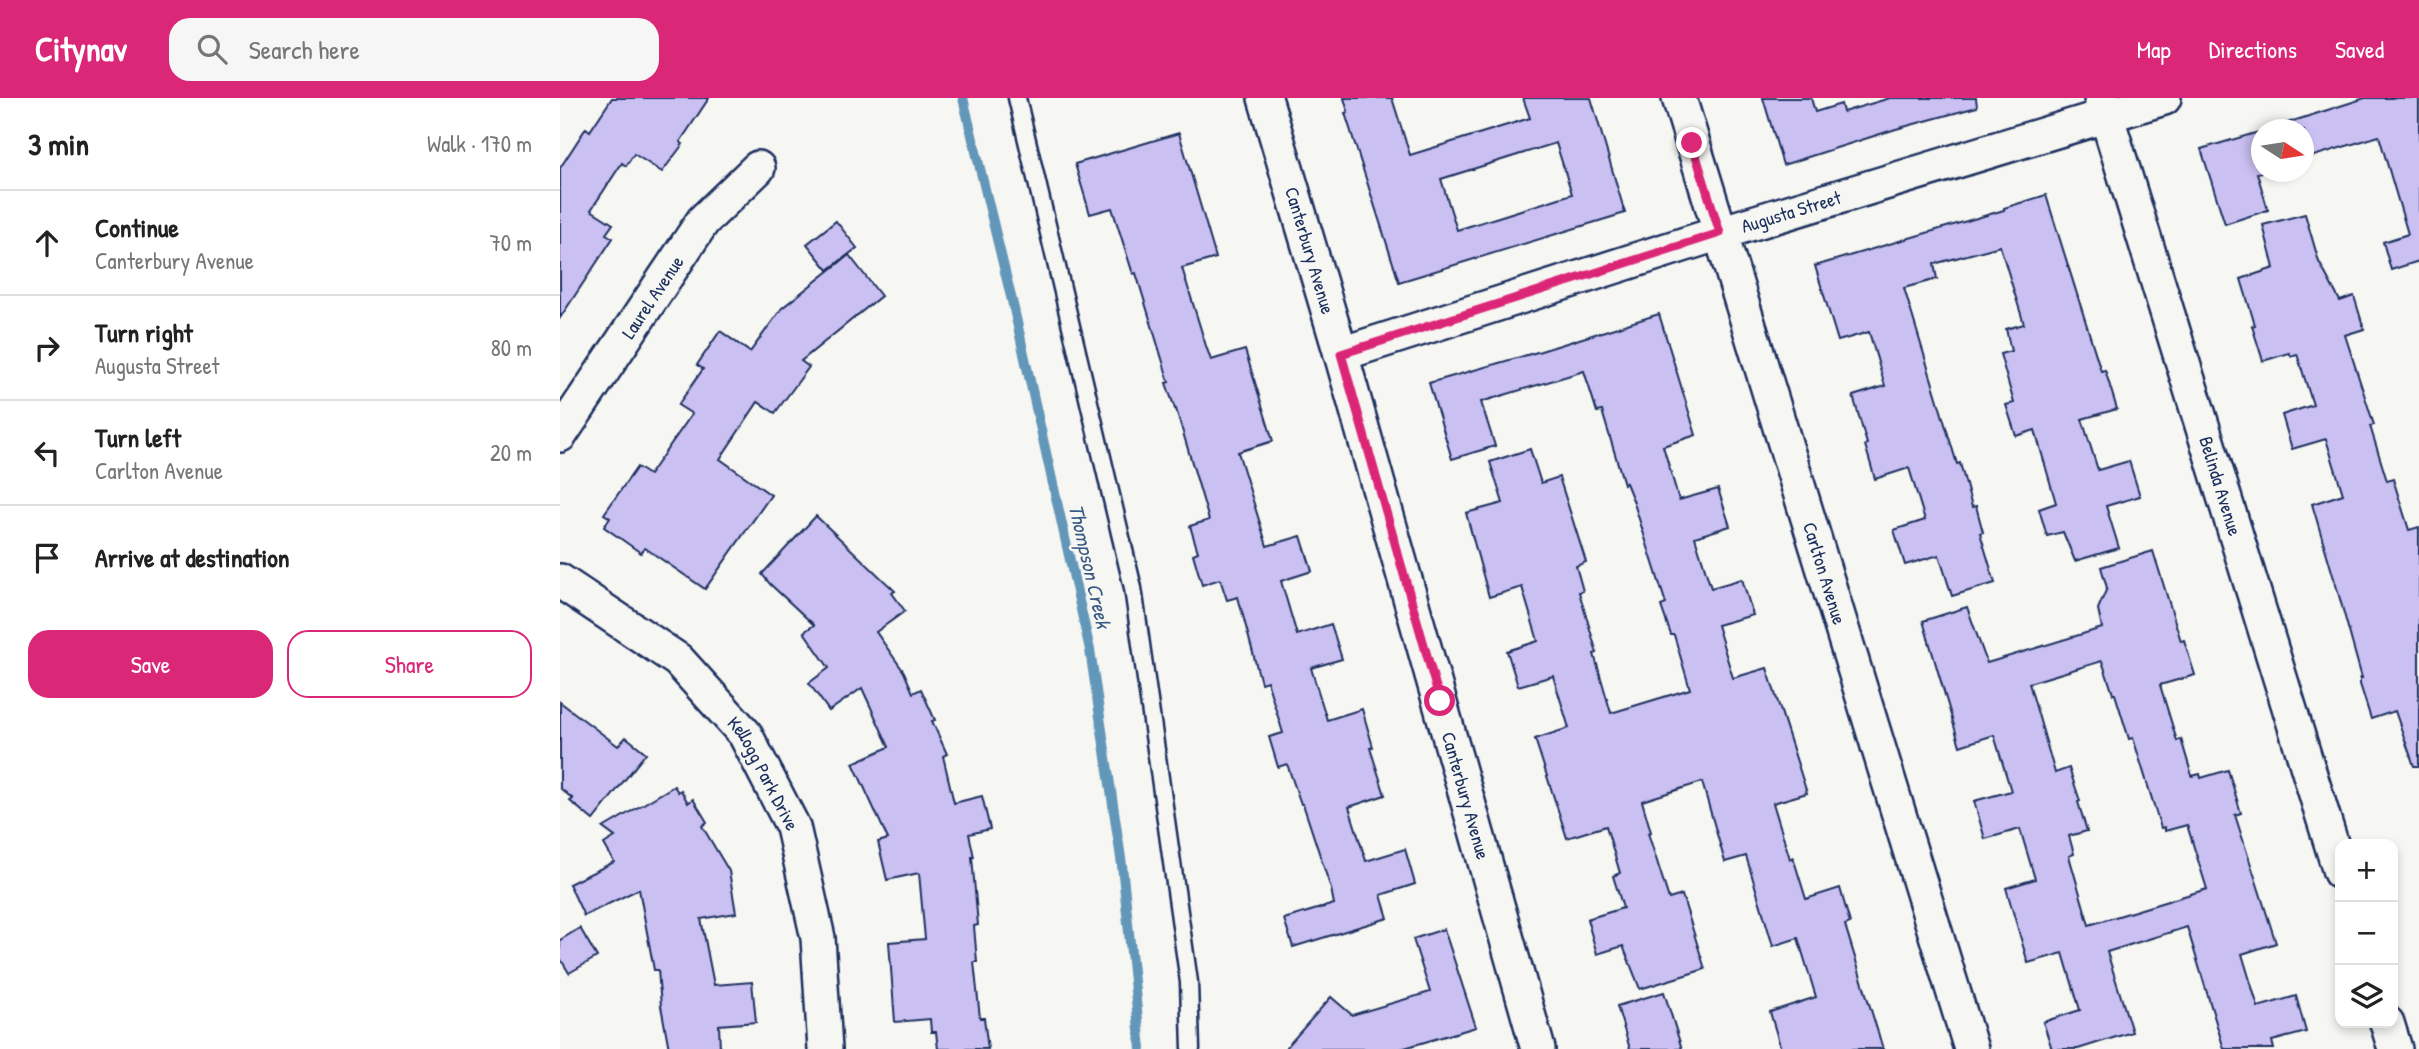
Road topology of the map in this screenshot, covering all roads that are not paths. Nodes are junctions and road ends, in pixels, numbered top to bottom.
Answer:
1 (1017, 98) edge
2 (1265, 98) edge
3 (1679, 98) edge
4 (2164, 98) edge
5 (2104, 107) edge
6 (758, 168) dead end
7 (1720, 233) junction
8 (1341, 354) junction
9 (560, 435) edge
10 (560, 581) edge
11 (2335, 856) edge
12 (2389, 1028) edge
13 (825, 1049) edge
14 (1191, 1049) edge
15 (1538, 1049) edge
16 (1971, 1049) edge
17 (2395, 1049) edge

1 - 14 lane
2 - 8 street, Canterbury Avenue
3 - 7 street, Carlton Avenue
4 - 5 street, Augusta Street
5 - 7 street, Augusta Street
5 - 11 street, Belinda Avenue
6 - 9 street, Laurel Avenue
7 - 8 street, Augusta Street
7 - 16 street, Carlton Avenue
8 - 15 street, Canterbury Avenue
10 - 13 street, Kellogg Park Drive
12 - 17 street

